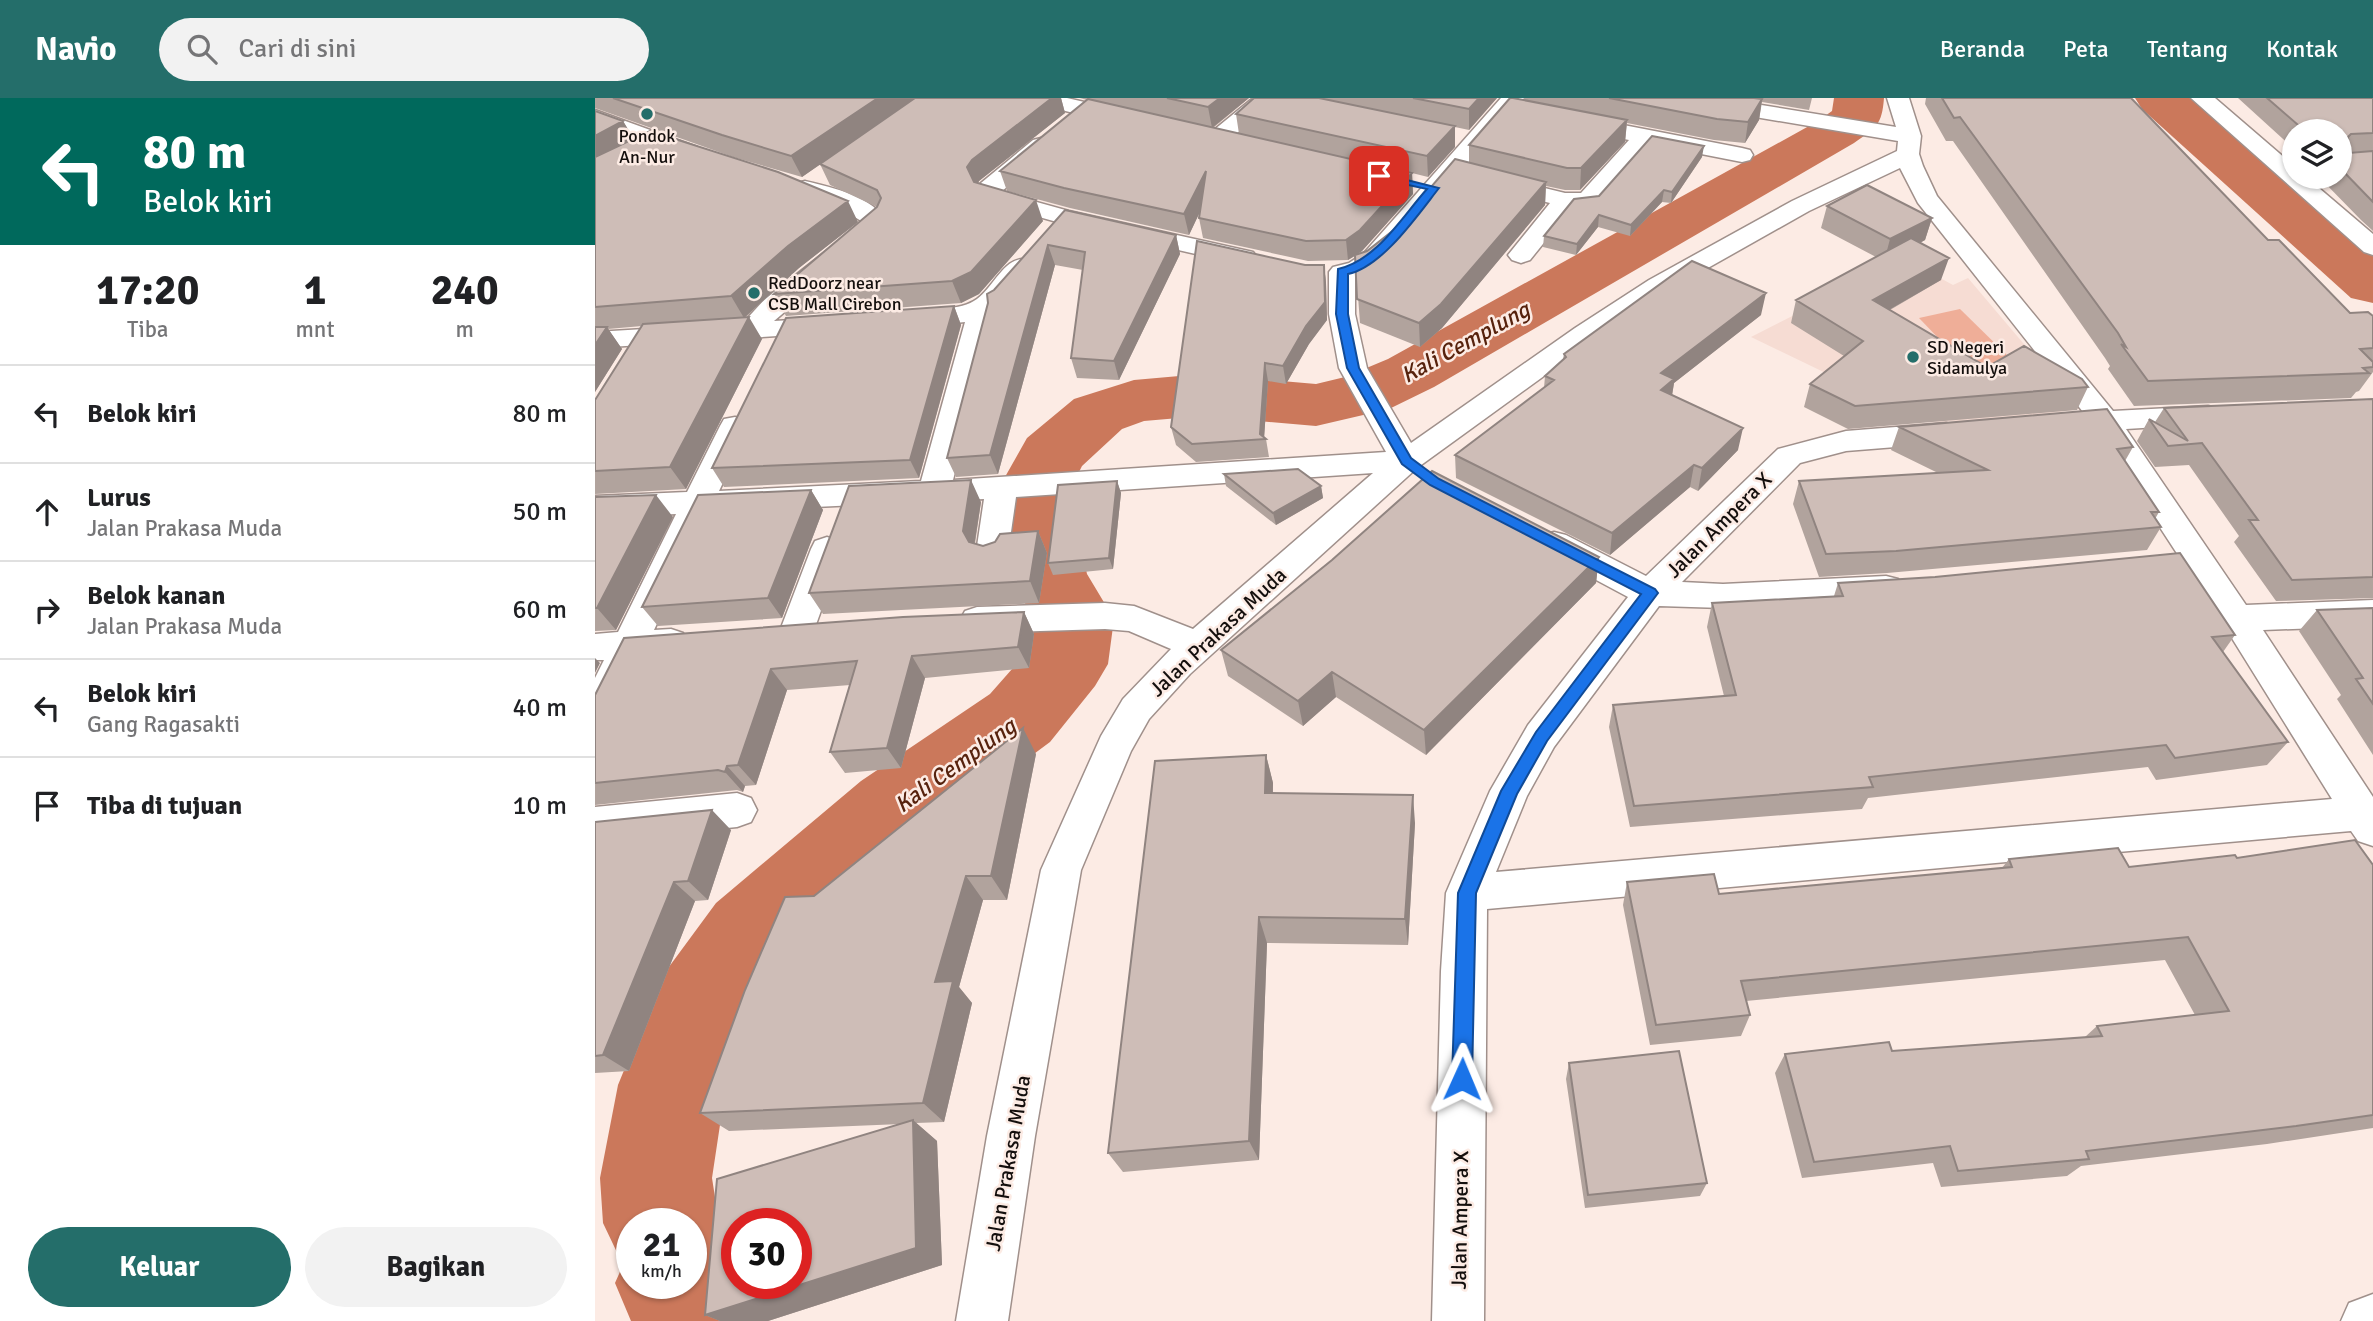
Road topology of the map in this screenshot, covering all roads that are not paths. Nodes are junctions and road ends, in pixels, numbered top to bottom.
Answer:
1 (618, 98) edge
2 (1040, 98) edge
3 (1266, 98) edge
4 (1678, 98) edge
5 (1898, 98) edge
6 (2202, 98) edge
7 (1515, 106) edge
8 (595, 110) edge
9 (1828, 114) edge
10 (1074, 115) edge
11 (595, 117) edge
12 (1555, 118) edge
13 (1152, 125) edge
14 (1191, 133) edge
15 (1645, 136) junction
16 (1217, 139) junction
17 (659, 142) junction
18 (1244, 145) edge
19 (1909, 145) junction
20 (638, 153) edge
21 (1742, 155) dead end
22 (711, 160) edge
23 (2282, 161) edge
24 (828, 173) edge
25 (1441, 179) junction
26 (1850, 181) junction
27 (1406, 182) edge
28 (2312, 189) edge
29 (1926, 198) junction
30 (1565, 200) junction
31 (1064, 217) junction
32 (2373, 247) edge
33 (1521, 256) dead end
34 (1268, 262) edge
35 (977, 311) junction
36 (887, 321) edge
37 (848, 324) edge
38 (752, 330) junction
39 (648, 335) junction
40 (595, 340) edge
41 (628, 368) edge
42 (746, 404) edge
43 (2239, 414) edge
44 (2104, 419) junction
45 (2035, 426) edge
46 (1980, 430) edge
47 (1420, 471) junction
48 (1007, 488) junction
49 (934, 492) junction
50 (847, 496) junction
51 (697, 503) junction
52 (595, 507) edge
53 (1530, 531) edge
54 (992, 553) edge
55 (1914, 585) edge
56 (1650, 593) junction
57 (2373, 613) edge
58 (2237, 618) junction
59 (942, 622) edge
60 (836, 629) edge
61 (706, 639) edge
62 (612, 646) edge
63 (1198, 646) junction
64 (595, 715) edge
65 (737, 810) dead end
66 (2367, 821) edge
67 (595, 824) edge
68 (1467, 893) junction
69 (2373, 1320) edge
70 (982, 1321) edge
71 (1458, 1321) edge
72 (2367, 1321) edge

1 - 8 street
2 - 10 street
3 - 16 street
4 - 9 street
5 - 19 street
6 - 23 street
7 - 25 street
9 - 19 street
10 - 13 street
10 - 31 street
11 - 17 street
12 - 15 street
14 - 16 street
15 - 21 street
15 - 30 street
16 - 18 street
17 - 20 street
17 - 22 street
19 - 26 street, Jalan Prakasa Muda
19 - 29 street
24 - 38 street
25 - 27 street
25 - 30 street
25 - 47 street
26 - 29 street
26 - 47 street, Jalan Prakasa Muda
28 - 32 street
29 - 44 street
30 - 33 street
31 - 34 street
31 - 35 street
35 - 36 street
35 - 49 street
37 - 38 street
38 - 39 street
39 - 40 street
39 - 41 street
42 - 51 street
43 - 44 street
44 - 45 street
44 - 58 street
46 - 56 street, Jalan Ampera X
47 - 48 street
47 - 63 street, Jalan Prakasa Muda
48 - 49 street
48 - 54 street
49 - 50 street
50 - 51 street
50 - 60 street
51 - 52 street
51 - 62 street
53 - 56 street
55 - 56 street
56 - 68 street, Jalan Ampera X
57 - 58 street
58 - 66 street
59 - 63 street
61 - 62 street
62 - 64 street
63 - 70 street, Jalan Prakasa Muda
65 - 67 street
66 - 68 street
68 - 71 street, Jalan Ampera X
69 - 72 street

